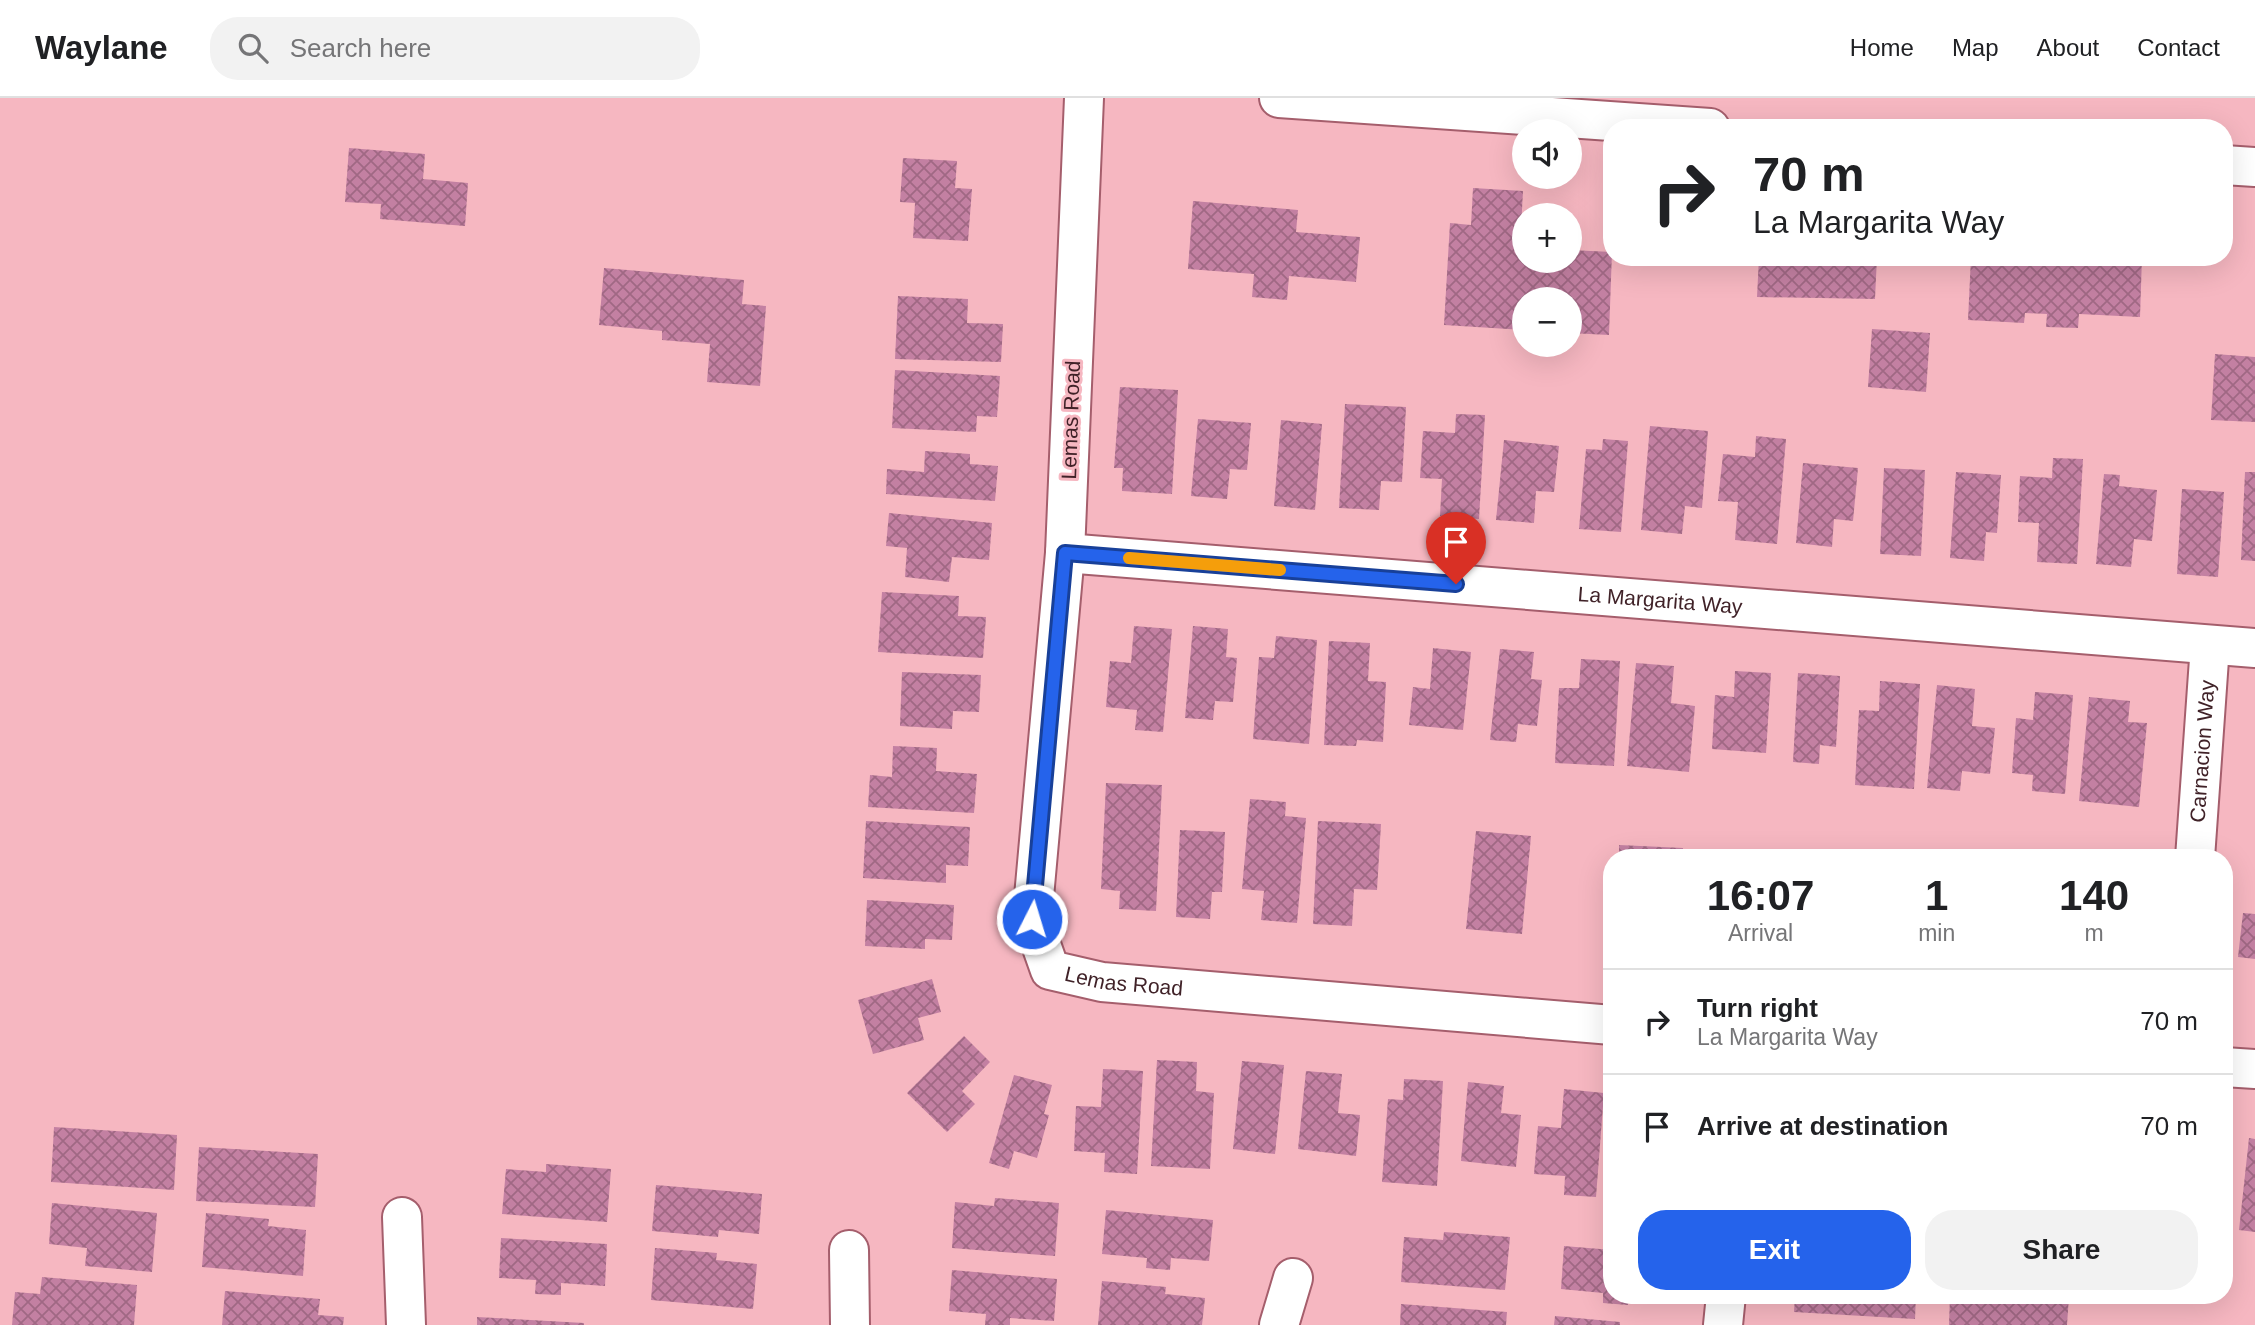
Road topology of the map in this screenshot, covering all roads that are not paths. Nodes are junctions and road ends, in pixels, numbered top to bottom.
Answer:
1 (1084, 98) edge
2 (1279, 98) edge
3 (1603, 121) edge
4 (2233, 166) edge
5 (2255, 167) edge
6 (1065, 553) junction
7 (2210, 645) junction
8 (2255, 648) edge
9 (2196, 849) edge
10 (1603, 1024) edge
11 (2233, 1068) edge
12 (2255, 1069) edge
13 (402, 1217) dead end
14 (849, 1250) dead end
15 (1293, 1278) dead end
16 (1725, 1304) edge
17 (406, 1325) edge
18 (849, 1325) edge
19 (1279, 1325) edge
20 (1723, 1325) edge

1 - 6 street, Lemas Road
2 - 3 street
4 - 5 street
6 - 7 street, La Margarita Way
6 - 10 street, Lemas Road
7 - 8 street, La Margarita Way
7 - 9 street, Carnacion Way
11 - 12 street
13 - 17 street
14 - 18 street
15 - 19 street
16 - 20 street

